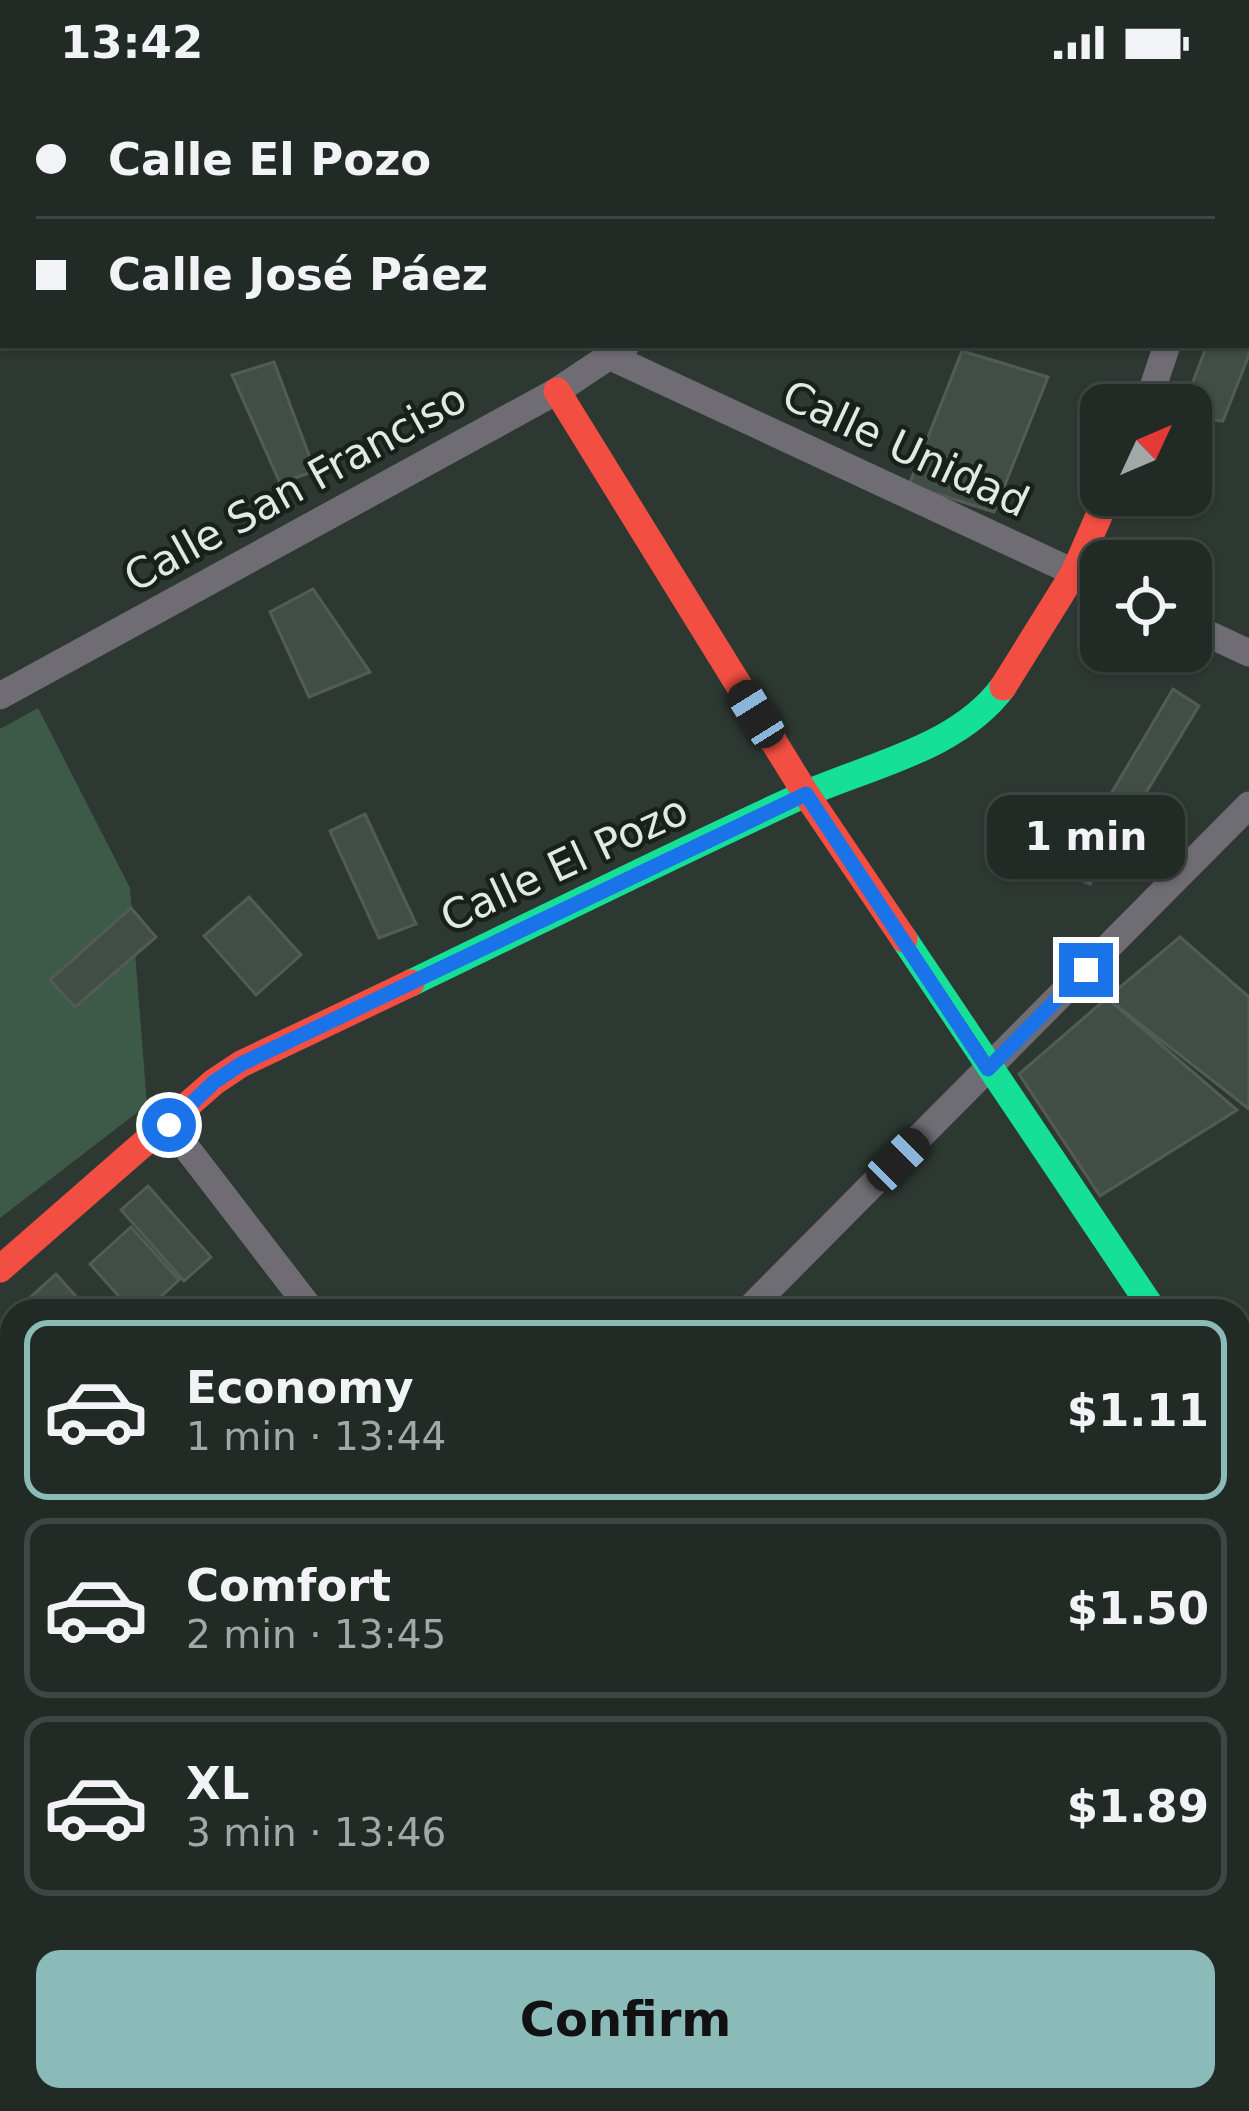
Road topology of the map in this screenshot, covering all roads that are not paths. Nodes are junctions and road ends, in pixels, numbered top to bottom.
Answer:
1 (1166, 348) edge
2 (618, 351) edge
3 (1154, 384) edge
4 (557, 392) junction
5 (1099, 516) edge
6 (1074, 573) junction
7 (1080, 576) edge
8 (1212, 636) edge
9 (1249, 653) edge
10 (0, 696) edge
11 (806, 794) junction
12 (1249, 805) edge
13 (988, 1069) junction
14 (169, 1125) junction
15 (0, 1269) edge
16 (303, 1299) edge
17 (759, 1299) edge
18 (1146, 1299) edge

1 - 3 street
2 - 4 street, Calle San Franciso
2 - 6 street, Calle Unidad
4 - 10 street, Calle San Franciso
4 - 11 street
5 - 6 street, Calle El Pozo
6 - 7 street, Calle Unidad
6 - 11 street, Calle El Pozo
8 - 9 street
11 - 13 street
11 - 14 street, Calle El Pozo
12 - 13 street
13 - 17 street
13 - 18 street
14 - 15 street, Calle El Pozo
14 - 16 street

